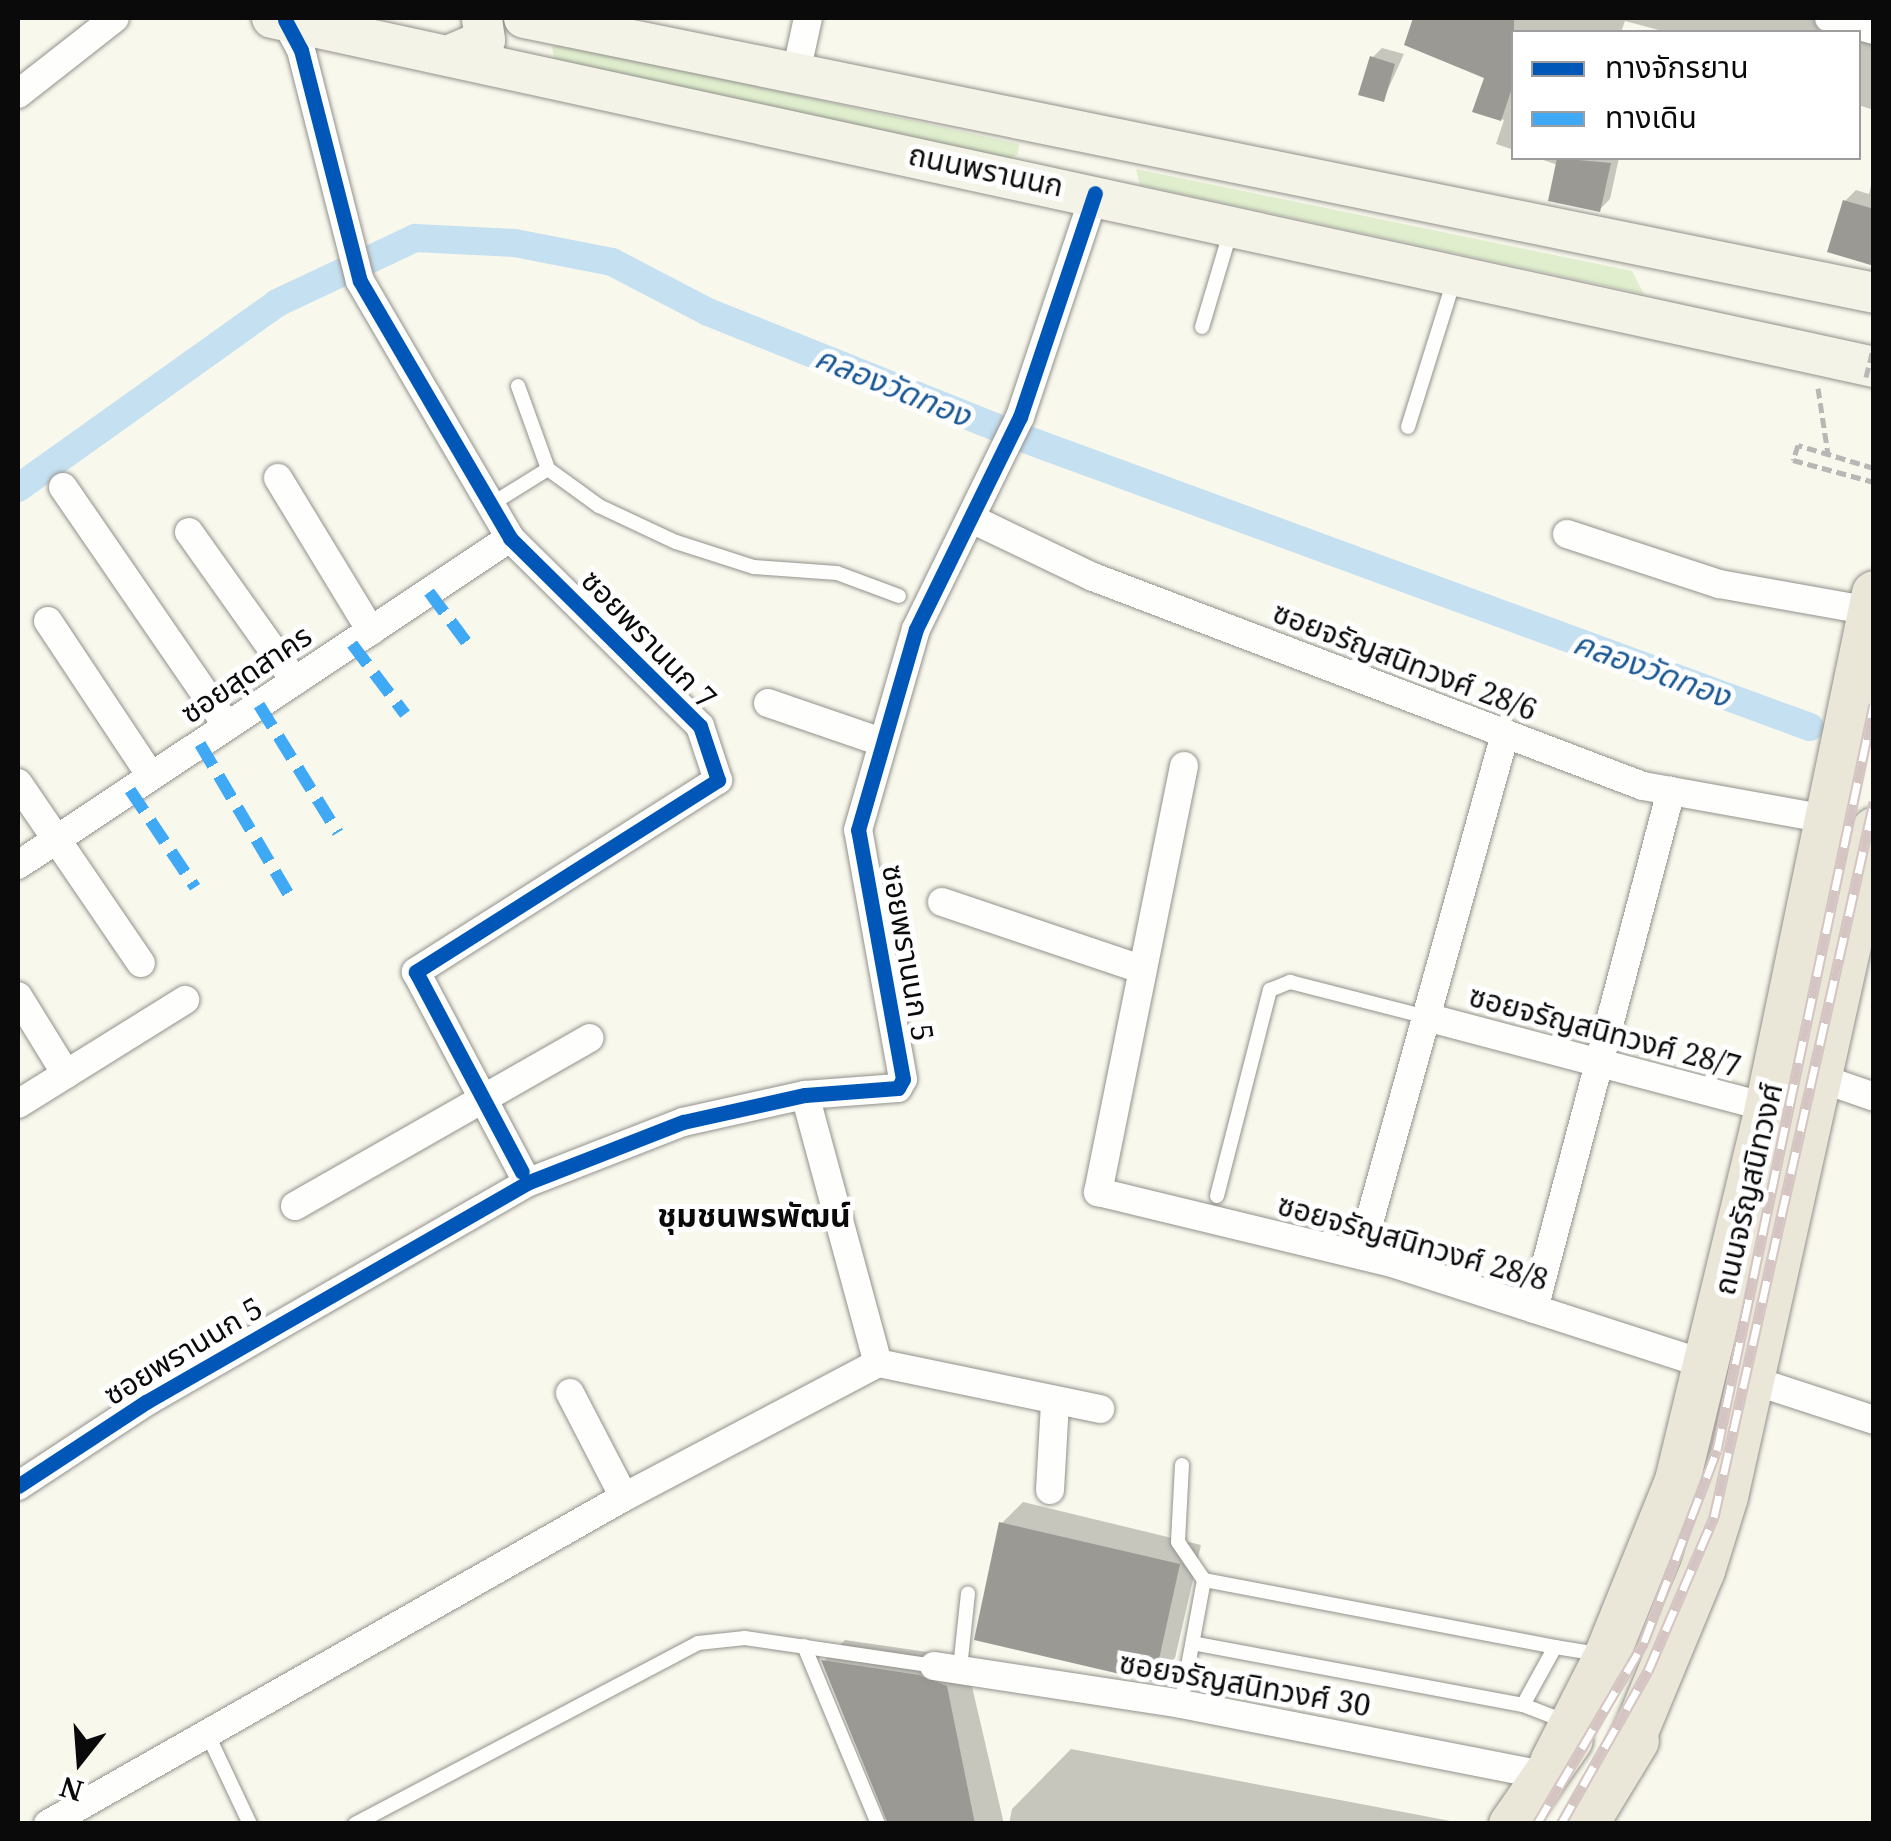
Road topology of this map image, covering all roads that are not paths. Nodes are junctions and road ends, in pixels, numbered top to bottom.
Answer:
1 (116, 18) edge
2 (284, 18) edge
3 (482, 18) edge
4 (808, 18) edge
5 (1829, 18) edge
6 (536, 20) edge
7 (1874, 30) edge
8 (450, 55) junction
9 (796, 73) junction
10 (549, 76) junction
11 (18, 94) edge
12 (1095, 194) junction
13 (1233, 224) junction
14 (1456, 274) junction
15 (1874, 292) edge
16 (1202, 326) dead end
17 (1870, 372) edge
18 (518, 386) dead end
19 (1408, 427) dead end
20 (548, 469) junction
21 (278, 478) dead end
22 (64, 487) dead end
23 (490, 505) junction
24 (974, 520) junction
25 (189, 532) dead end
26 (1566, 534) dead end
27 (510, 538) junction
28 (899, 596) dead end
29 (1872, 602) edge
30 (48, 621) dead end
31 (371, 631) junction
32 (295, 681) junction
33 (1874, 683) edge
34 (768, 702) dead end
35 (227, 726) junction
36 (1505, 734) junction
37 (881, 742) junction
38 (1184, 766) dead end
39 (151, 776) junction
40 (18, 783) edge
41 (1671, 791) junction
42 (1826, 818) junction
43 (1874, 829) edge
44 (52, 842) junction
45 (18, 865) edge
46 (942, 902) dead end
47 (1874, 919) edge
48 (141, 963) dead end
49 (1141, 969) junction
50 (18, 996) edge
51 (185, 1000) dead end
52 (1426, 1017) junction
53 (589, 1038) dead end
54 (1598, 1065) junction
55 (66, 1074) junction
56 (1855, 1090) edge
57 (805, 1095) junction
58 (482, 1096) junction
59 (18, 1104) edge
60 (1767, 1107) junction
61 (522, 1172) dead end
62 (1217, 1196) dead end
63 (295, 1206) dead end
64 (1360, 1256) junction
65 (1534, 1309) junction
66 (878, 1363) junction
67 (1708, 1365) junction
68 (1773, 1387) junction
69 (570, 1393) dead end
70 (1055, 1402) junction
71 (1100, 1409) dead end
72 (1874, 1420) edge
73 (1182, 1465) dead end
74 (18, 1486) edge
75 (1050, 1490) dead end
76 (624, 1497) junction
77 (1204, 1580) junction
78 (968, 1593) dead end
79 (1193, 1643) junction
80 (804, 1646) junction
81 (1555, 1647) junction
82 (1606, 1656) junction
83 (947, 1667) junction
84 (1181, 1704) junction
85 (1522, 1705) junction
86 (207, 1733) junction
87 (1555, 1754) junction
88 (1622, 1763) junction
89 (1595, 1819) edge
90 (48, 1824) edge
91 (250, 1824) edge
92 (355, 1824) edge
93 (878, 1824) edge
94 (1511, 1824) edge

1 - 11 street
2 - 8 main road, ถนนพรานนก
2 - 23 street, ซอยพรานนก 7
3 - 8 main road
4 - 9 street
5 - 7 street
6 - 9 main road, ถนนพรานนก
6 - 10 main road
8 - 10 main road, ถนนพรานนก
9 - 15 main road, ถนนพรานนก
10 - 12 main road, ถนนพรานนก
12 - 13 main road, ถนนพรานนก
12 - 24 street, ซอยพรานนก 5
13 - 14 main road, ถนนพรานนก
13 - 16 lane
14 - 17 main road, ถนนพรานนก
14 - 19 lane
18 - 20 lane
20 - 23 lane
20 - 28 lane
21 - 31 street
22 - 35 street
23 - 27 street, ซอยพรานนก 7
24 - 36 street, ซอยจรัญสนิทวงศ์ 28/6
24 - 37 street, ซอยพรานนก 5
25 - 32 street
26 - 29 street
27 - 31 street, ซอยสุดสาคร
27 - 58 street, ซอยพรานนก 7
29 - 42 main road, ถนนจรัญสนิทวงศ์
30 - 39 street
31 - 32 street, ซอยสุดสาคร
32 - 35 street, ซอยสุดสาคร
33 - 87 main road, ถนนจรัญสนิทวงศ์
34 - 37 street
35 - 39 street, ซอยสุดสาคร
36 - 41 street, ซอยจรัญสนิทวงศ์ 28/6
36 - 52 street
37 - 57 street, ซอยพรานนก 5
38 - 49 street
39 - 44 street, ซอยสุดสาคร
40 - 44 street
41 - 42 street, ซอยจรัญสนิทวงศ์ 28/6
41 - 54 street
42 - 60 main road, ถนนจรัญสนิทวงศ์
43 - 88 main road, ถนนจรัญสนิทวงศ์
44 - 45 street, ซอยสุดสาคร
44 - 48 street
46 - 49 street
47 - 56 main road, ถนนจรัญสนิทวงศ์
49 - 64 street, ซอยจรัญสนิทวงศ์ 28/8
50 - 55 street
51 - 55 street
52 - 54 street, ซอยจรัญสนิทวงศ์ 28/7
52 - 62 lane
52 - 64 street
53 - 58 street
54 - 60 street, ซอยจรัญสนิทวงศ์ 28/7
54 - 65 street
55 - 59 street
56 - 68 main road, ถนนจรัญสนิทวงศ์
57 - 66 street
57 - 74 street, ซอยพรานนก 5
58 - 61 street, ซอยพรานนก 7
58 - 63 street
60 - 67 main road, ถนนจรัญสนิทวงศ์
64 - 65 street, ซอยจรัญสนิทวงศ์ 28/8
65 - 67 street, ซอยจรัญสนิทวงศ์ 28/8
66 - 70 street
66 - 76 street
67 - 82 main road, ถนนจรัญสนิทวงศ์
68 - 72 street
68 - 88 main road, ถนนจรัญสนิทวงศ์
69 - 76 street
70 - 71 street
70 - 75 street
73 - 77 lane
76 - 86 street
77 - 79 lane
77 - 81 lane
78 - 83 lane
79 - 84 lane
79 - 85 lane
80 - 83 lane
80 - 92 lane
80 - 93 lane
81 - 82 lane
81 - 85 lane
82 - 87 main road, ถนนจรัญสนิทวงศ์
83 - 84 street, ซอยจรัญสนิทวงศ์ 30
84 - 87 street, ซอยจรัญสนิทวงศ์ 30
85 - 87 lane
86 - 90 street
86 - 91 lane
87 - 94 main road, ถนนจรัญสนิทวงศ์
88 - 89 main road, ถนนจรัญสนิทวงศ์

